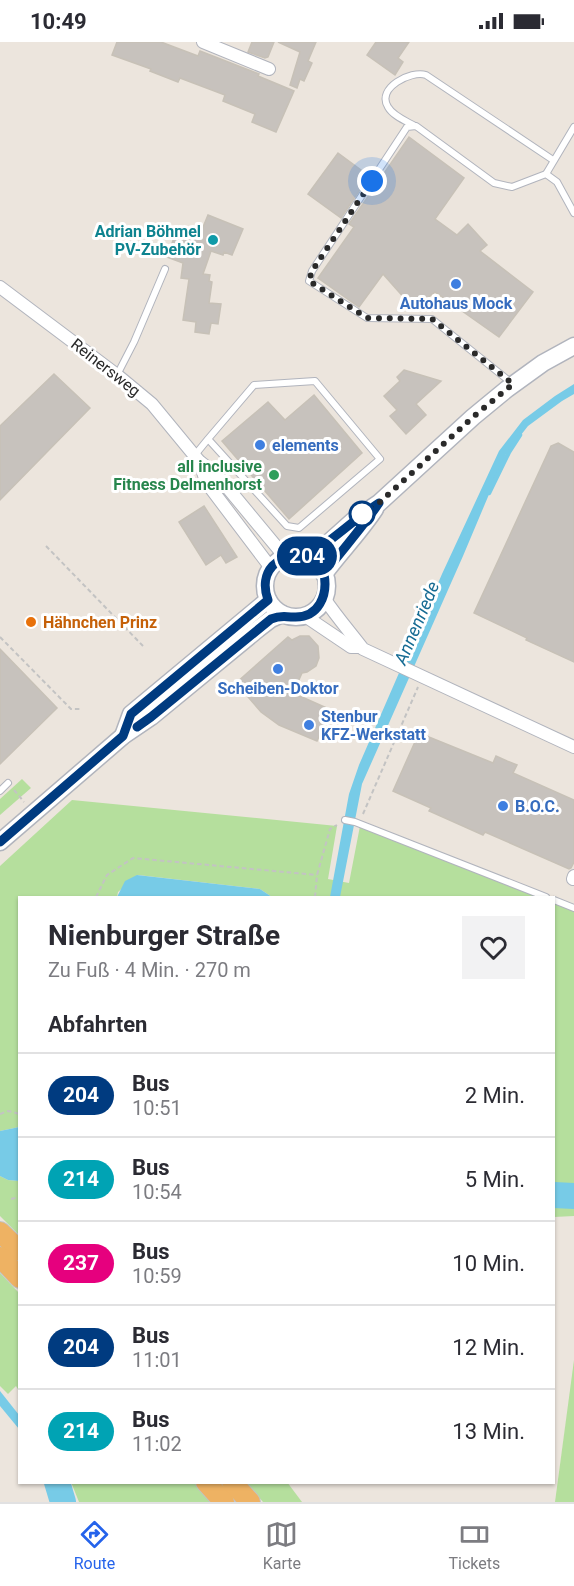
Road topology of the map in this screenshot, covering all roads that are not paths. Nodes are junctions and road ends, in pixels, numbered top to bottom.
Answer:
1 (203, 42) edge
2 (269, 69) dead end
3 (416, 126) junction
4 (574, 127) edge
5 (553, 160) junction
6 (546, 174) junction
7 (574, 213) edge
8 (165, 269) dead end
9 (0, 287) edge
10 (574, 346) edge
11 (117, 375) junction
12 (513, 384) junction
13 (208, 439) junction
14 (197, 458) junction
15 (379, 503) junction
16 (285, 557) junction
17 (306, 557) junction
18 (271, 568) junction
19 (324, 574) junction
20 (324, 598) junction
21 (268, 600) junction
22 (282, 614) junction
23 (305, 616) junction
24 (360, 647) junction
25 (123, 736) junction
26 (574, 747) edge
27 (8, 783) road end
28 (0, 791) edge
29 (345, 820) road end
30 (0, 842) edge
31 (543, 896) edge
32 (555, 900) edge
33 (574, 908) edge
34 (0, 1232) edge
35 (18, 1249) edge
36 (0, 1257) edge
37 (18, 1276) edge
38 (208, 1484) edge
39 (234, 1484) edge
40 (224, 1502) edge
41 (250, 1502) edge

1 - 2 street
3 - 5 lane
3 - 6 lane
3 - 12 lane
4 - 5 lane
5 - 6 lane
6 - 7 lane
8 - 11 lane
9 - 11 street, Reinersweg
10 - 12 main road
11 - 14 street, Reinersweg
12 - 15 main road
13 - 13 lane
13 - 14 lane
14 - 16 street, Reinersweg
14 - 18 street, Reinersweg
15 - 17 main road
15 - 19 main road
16 - 17 main road
16 - 18 main road
17 - 19 main road
18 - 21 main road
19 - 20 main road
20 - 23 main road
20 - 24 street
21 - 22 main road
21 - 25 main road
22 - 23 main road
22 - 25 main road
23 - 24 street
24 - 26 street
25 - 30 main road
27 - 28 lane
29 - 31 lane
32 - 33 lane
34 - 35 highway
36 - 37 highway
38 - 40 highway
39 - 41 highway

